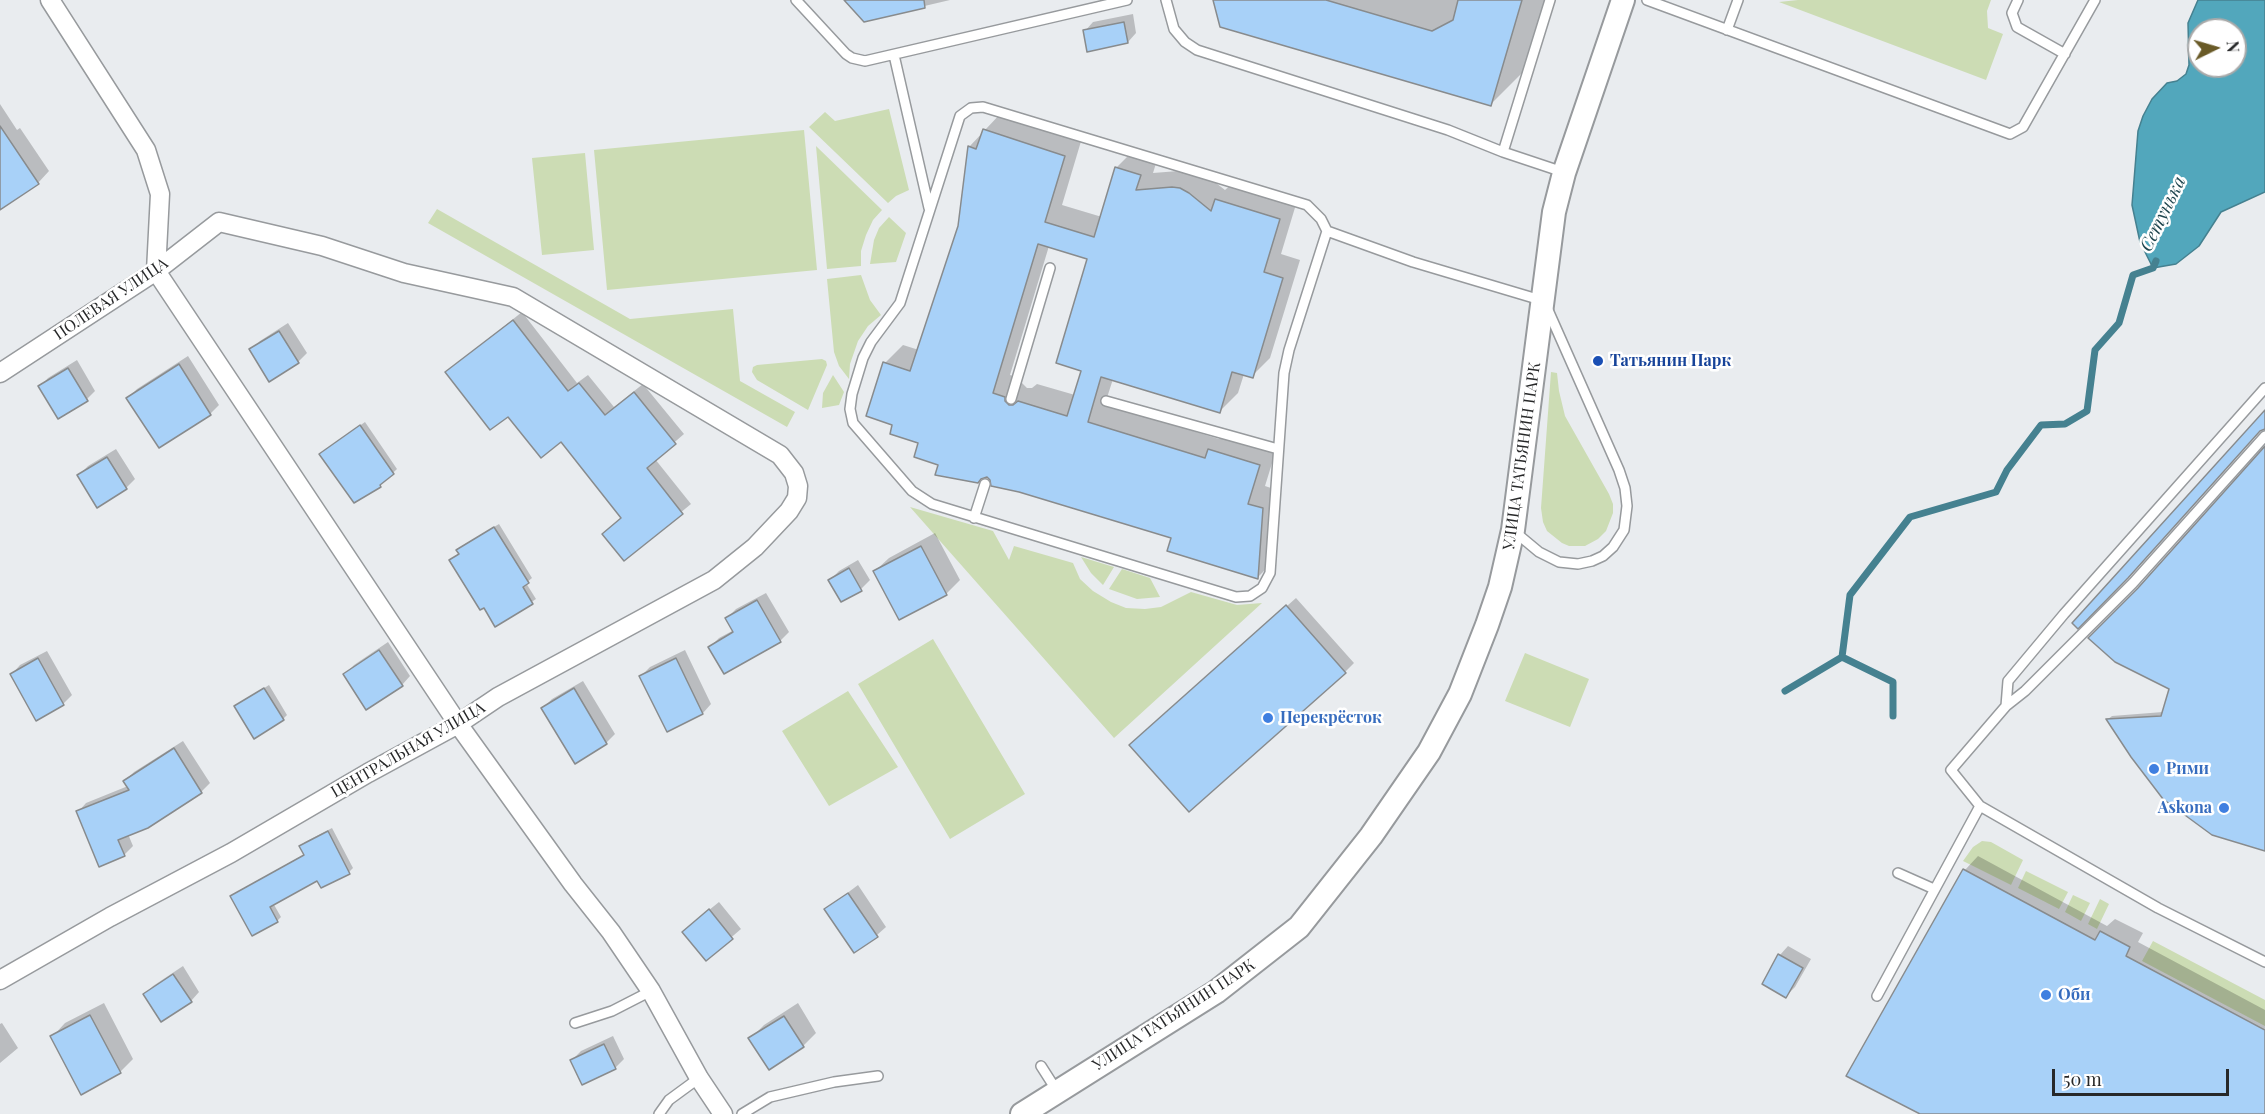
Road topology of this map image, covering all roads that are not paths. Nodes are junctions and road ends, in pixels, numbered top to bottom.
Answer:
1 (50, 0) edge
2 (796, 0) edge
3 (1127, 0) edge
4 (1166, 0) edge
5 (1550, 0) edge
6 (1623, 0) edge
7 (1647, 0) edge
8 (1738, 0) edge
9 (2018, 0) edge
10 (2095, 0) edge
11 (1727, 30) junction
12 (2065, 54) junction
13 (894, 55) junction
14 (1503, 152) junction
15 (1564, 173) junction
16 (930, 210) junction
17 (1327, 231) junction
18 (1050, 268) dead end
19 (156, 271) junction
20 (1544, 301) junction
21 (0, 373) edge
22 (2265, 388) edge
23 (1011, 399) dead end
24 (1106, 401) dead end
25 (2265, 436) edge
26 (1278, 449) junction
27 (985, 484) dead end
28 (797, 498) joint
29 (974, 518) junction
30 (1514, 530) junction
31 (2006, 706) junction
32 (458, 724) junction
33 (1980, 806) junction
34 (1898, 873) dead end
35 (1934, 889) junction
36 (2265, 962) edge
37 (0, 980) edge
38 (651, 990) junction
39 (1877, 996) dead end
40 (575, 1023) dead end
41 (1041, 1066) dead end
42 (878, 1076) dead end
43 (699, 1078) junction
44 (1057, 1091) junction
45 (659, 1114) edge
46 (723, 1114) edge
47 (742, 1114) edge
48 (1022, 1114) edge

1 - 19 street
2 - 13 lane
3 - 13 lane
4 - 14 lane
5 - 14 lane
6 - 15 street, УЛИЦА ТАТЬЯНИН ПАРК
7 - 11 lane
8 - 11 lane
9 - 12 lane
10 - 12 lane
11 - 12 lane
13 - 16 lane
14 - 15 lane
15 - 20 street, УЛИЦА ТАТЬЯНИН ПАРК
16 - 17 lane
16 - 29 lane
17 - 20 lane
17 - 26 lane
18 - 23 lane
19 - 21 street, ПОЛЕВАЯ УЛИЦА
19 - 28 street, ПОЛЕВАЯ УЛИЦА
19 - 32 street
20 - 30 street, УЛИЦА ТАТЬЯНИН ПАРК
20 - 30 lane
22 - 31 lane
24 - 26 lane
25 - 31 lane
26 - 29 lane
27 - 29 lane
28 - 32 street, ЦЕНТРАЛЬНАЯ УЛИЦА
30 - 44 street, УЛИЦА ТАТЬЯНИН ПАРК
31 - 33 lane
32 - 37 street, ЦЕНТРАЛЬНАЯ УЛИЦА
32 - 38 street
33 - 35 lane
33 - 36 lane
34 - 35 lane
35 - 39 lane
38 - 40 lane
38 - 43 street
41 - 44 lane
42 - 47 lane
43 - 45 lane
43 - 46 street
44 - 48 street, УЛИЦА ТАТЬЯНИН ПАРК

